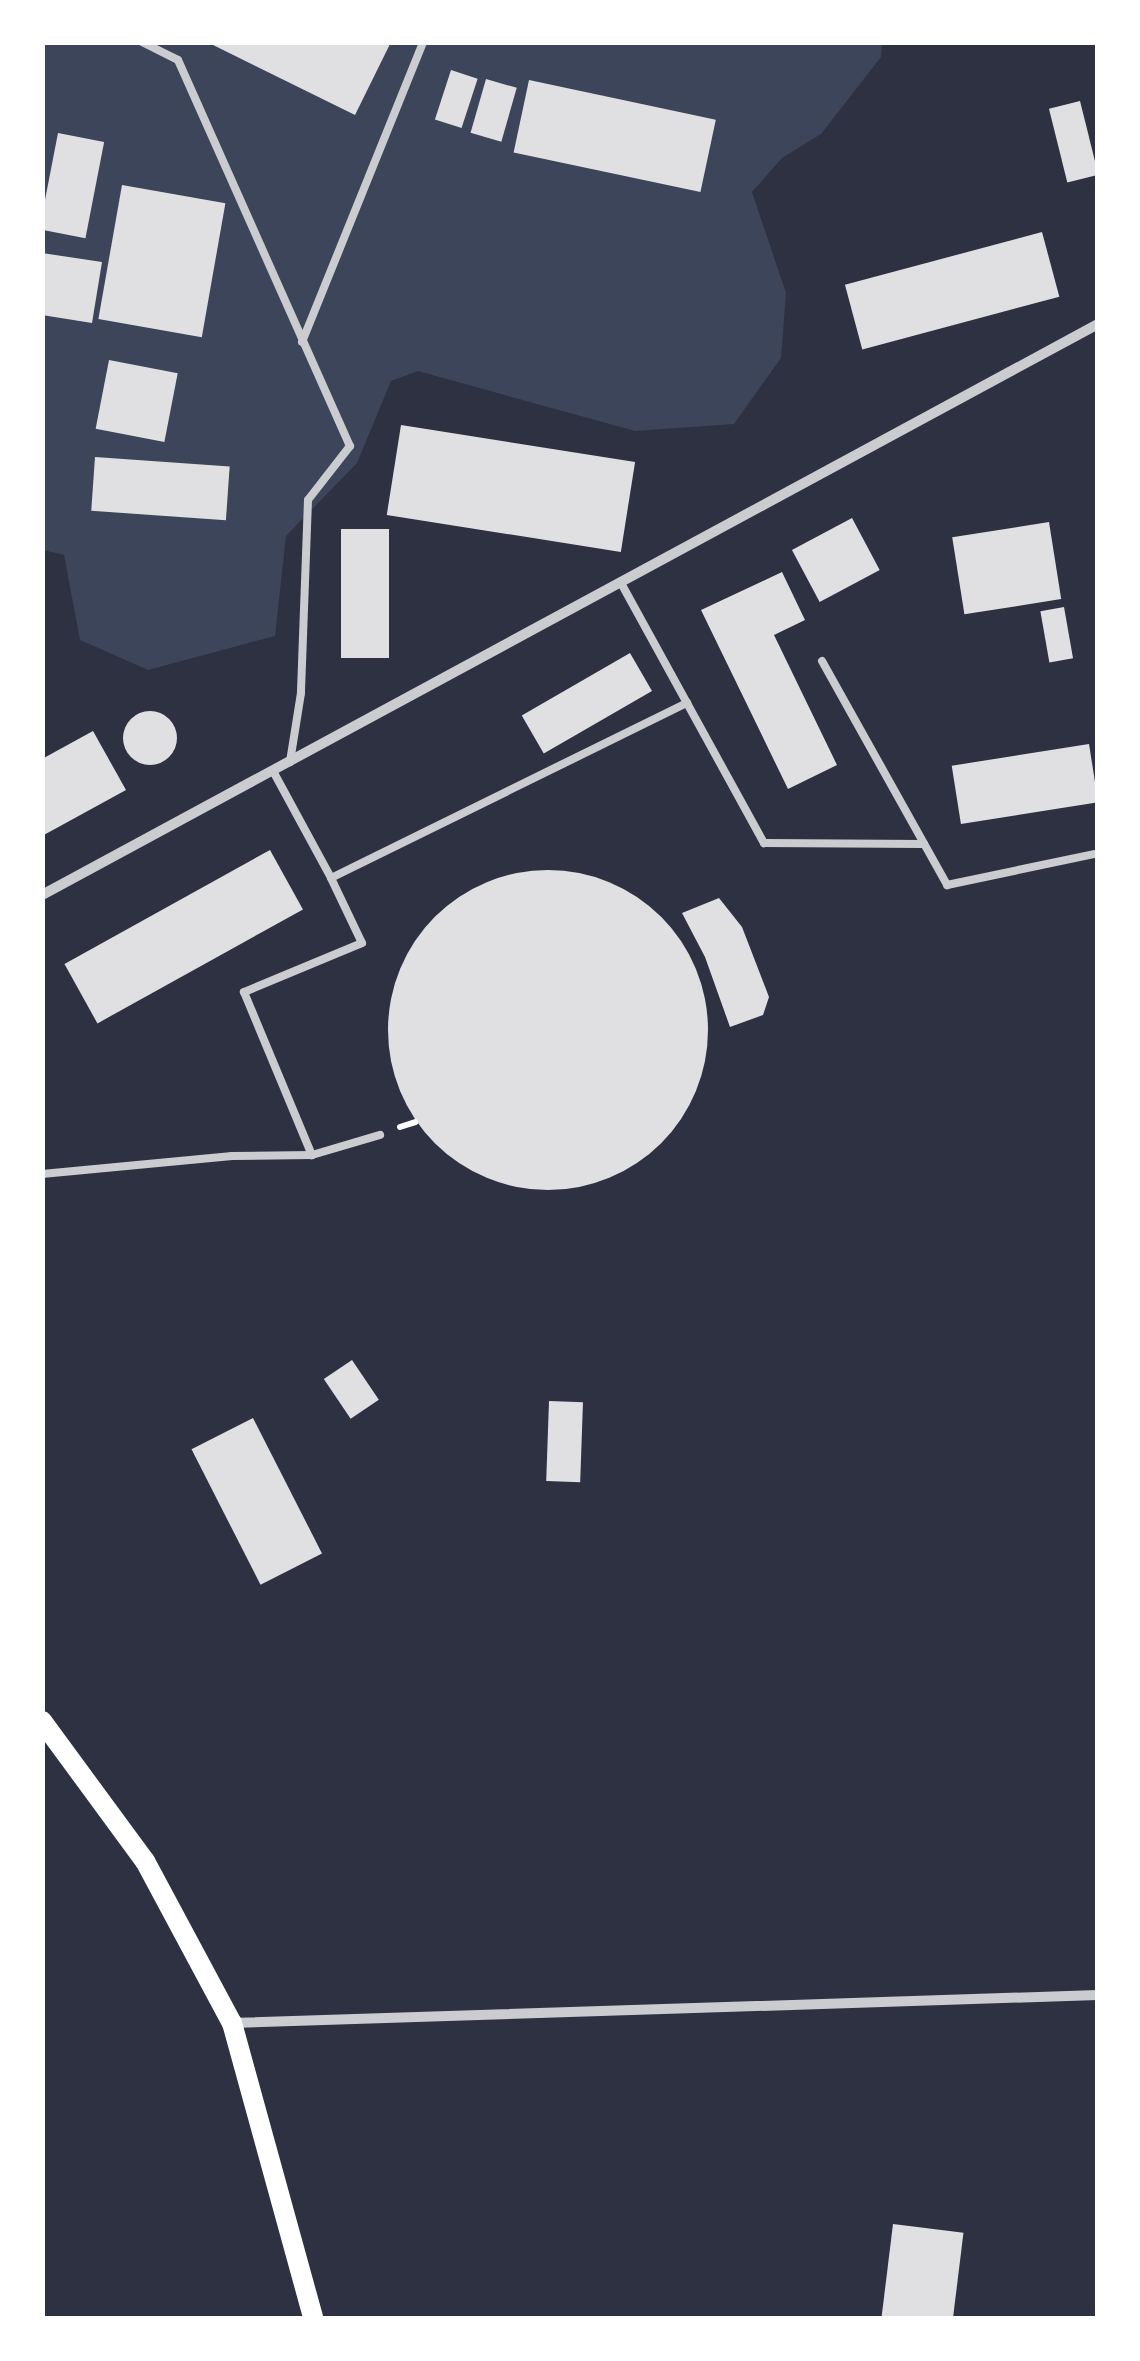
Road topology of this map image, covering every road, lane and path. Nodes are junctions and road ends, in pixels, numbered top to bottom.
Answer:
1 (142, 42) edge
2 (424, 42) edge
3 (1098, 324) edge
4 (302, 342) junction
5 (621, 583) junction
6 (822, 661) dead end
7 (687, 703) junction
8 (290, 762) junction
9 (273, 771) junction
10 (924, 844) junction
11 (1094, 854) dead end
12 (331, 878) junction
13 (42, 895) edge
14 (380, 1135) dead end
15 (312, 1155) junction
16 (42, 1174) edge
17 (42, 1721) edge
18 (1098, 1995) edge
19 (232, 2023) junction
20 (313, 2318) edge

1 - 4 lane
2 - 4 lane
3 - 5 street
4 - 8 lane
5 - 7 lane
5 - 8 street
6 - 10 lane
7 - 10 lane
7 - 12 lane
8 - 9 street
9 - 12 lane
9 - 13 street
10 - 11 lane
12 - 15 lane
14 - 15 lane
15 - 16 lane
17 - 19 main road
18 - 19 street
19 - 20 main road

